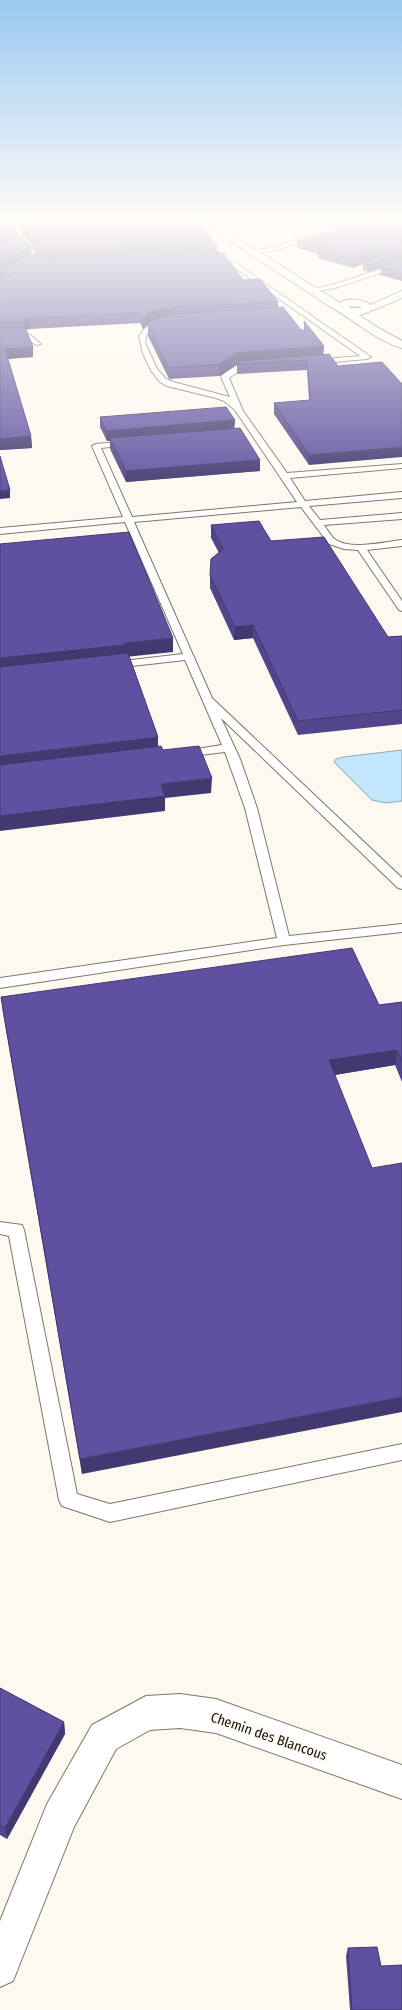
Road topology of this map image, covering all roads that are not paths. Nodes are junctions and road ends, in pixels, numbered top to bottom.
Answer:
1 (355, 313) edge
2 (370, 313) edge
3 (305, 314) joint
4 (290, 315) edge
5 (175, 322) edge
6 (0, 335) edge
7 (386, 335) junction
8 (38, 344) dead end
9 (402, 345) edge
10 (307, 362) edge
11 (262, 366) edge
12 (238, 410) junction
13 (136, 442) edge
14 (402, 466) edge
15 (285, 476) junction
16 (402, 495) edge
17 (303, 504) junction
18 (402, 516) edge
19 (129, 520) junction
20 (316, 523) junction
21 (0, 531) edge
22 (402, 543) edge
23 (361, 548) junction
24 (402, 608) edge
25 (188, 657) junction
26 (101, 667) edge
27 (204, 694) junction
28 (229, 748) junction
29 (171, 755) edge
30 (402, 885) edge
31 (402, 928) edge
32 (284, 941) junction
33 (0, 983) edge
34 (0, 1228) edge
35 (402, 1452) edge
36 (402, 1782) edge
37 (0, 1968) edge

1 - 7 main road
2 - 7 main road
3 - 4 lane
3 - 10 lane
5 - 12 lane
6 - 8 lane
7 - 9 main road
11 - 12 lane
12 - 15 lane
13 - 19 lane
14 - 15 lane
15 - 17 lane
16 - 17 lane
17 - 19 lane
17 - 20 lane
18 - 20 lane
19 - 21 lane
19 - 25 lane
20 - 23 lane
22 - 23 lane
23 - 24 lane
25 - 26 lane
25 - 27 lane
27 - 28 lane
27 - 30 lane
28 - 29 lane
28 - 32 lane
31 - 32 lane
32 - 33 lane
34 - 35 lane
36 - 37 main road, Chemin des Blancous

